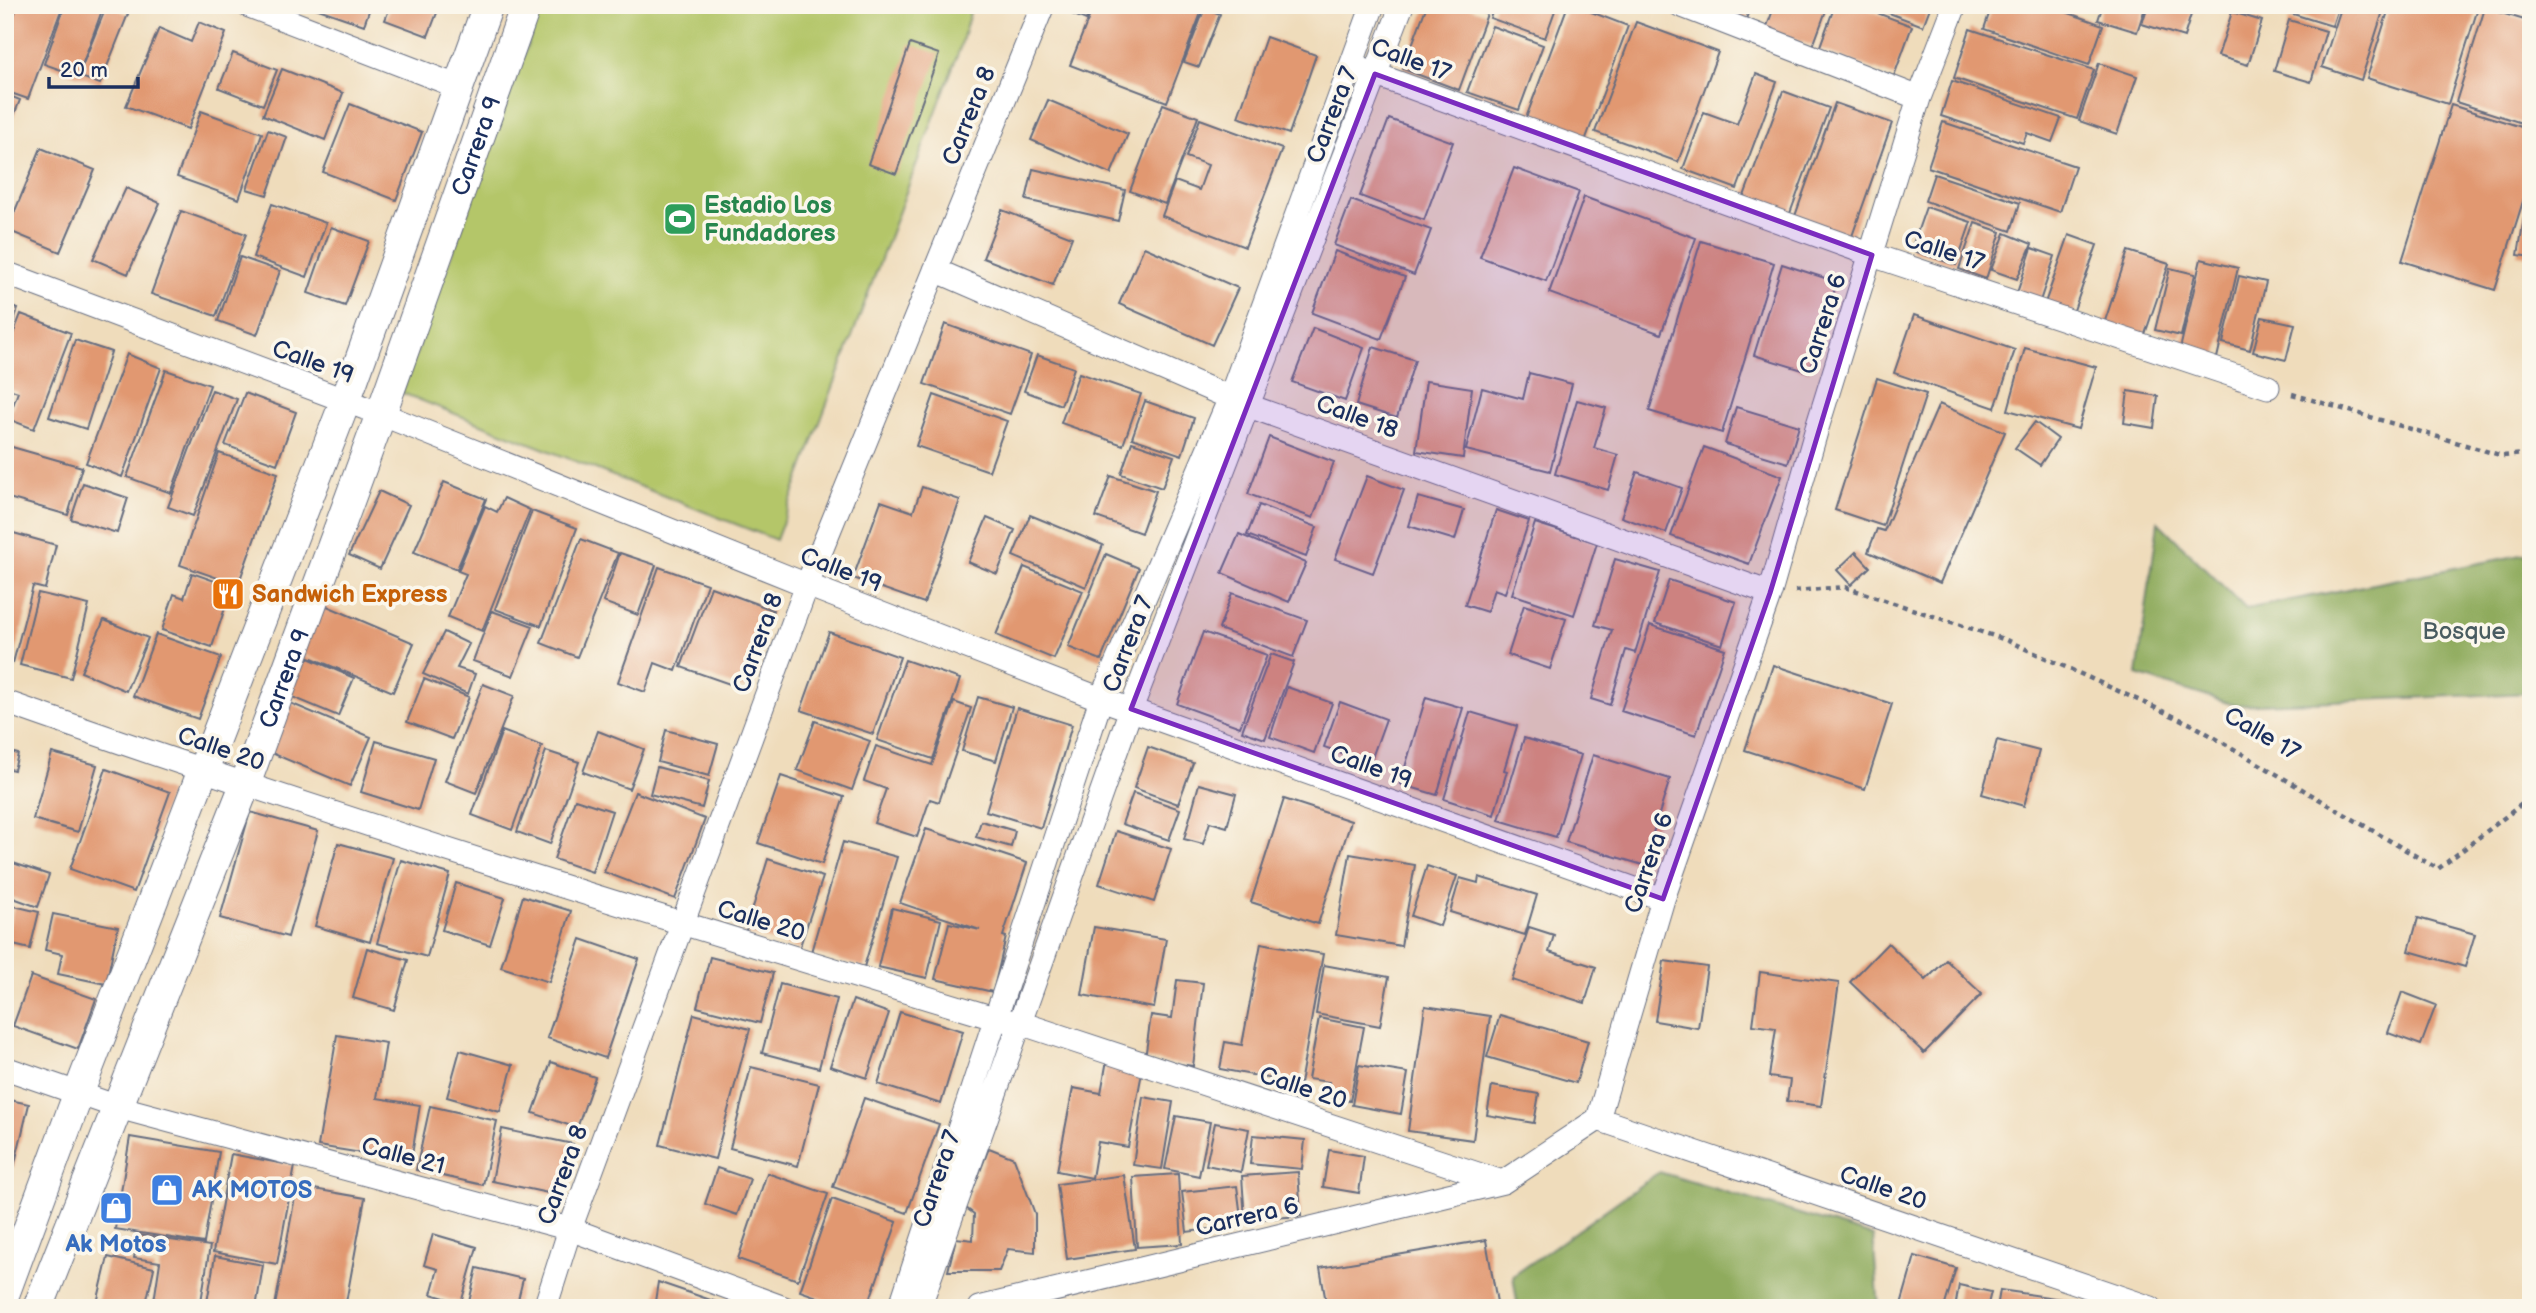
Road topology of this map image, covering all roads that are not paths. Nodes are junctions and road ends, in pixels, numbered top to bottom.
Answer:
1 (247, 5) edge
2 (488, 5) edge
3 (526, 5) edge
4 (1043, 5) edge
5 (1373, 5) edge
6 (1402, 5) edge
7 (1680, 5) edge
8 (1955, 5) edge
9 (1350, 65) junction
10 (1375, 74) junction
11 (459, 87) junction
12 (1919, 98) junction
13 (1872, 255) junction
14 (934, 270) junction
15 (5, 273) edge
16 (2269, 387) road end
17 (345, 402) junction
18 (1240, 402) junction
19 (382, 414) junction
20 (807, 585) junction
21 (1770, 593) junction
22 (1101, 699) junction
23 (5, 702) edge
24 (1131, 709) junction
25 (204, 772) junction
26 (245, 785) junction
27 (1663, 899) junction
28 (684, 925) junction
29 (994, 1018) junction
30 (1020, 1023) junction
31 (5, 1068) edge
32 (79, 1092) junction
33 (118, 1107) junction
34 (1598, 1119) junction
35 (1503, 1182) junction
36 (570, 1228) junction
37 (5, 1292) edge
38 (38, 1308) edge
39 (545, 1308) edge
40 (784, 1308) edge
41 (900, 1308) edge
42 (919, 1308) edge
43 (979, 1308) edge
44 (2151, 1308) edge

1 - 11 street
2 - 11 street, Carrera 9
3 - 19 street, Carrera 9
4 - 14 street, Carrera 8
5 - 9 street, Carrera 7
6 - 10 street, Carrera 7
7 - 12 street
8 - 12 street, Carrera 6
9 - 10 street, Calle 17
9 - 18 street, Carrera 7
10 - 13 street, Calle 17
10 - 18 street, Carrera 7
11 - 17 street, Carrera 9
12 - 13 street, Carrera 6
13 - 16 street, Calle 17
13 - 21 street, Carrera 6
14 - 18 street, Calle 18
14 - 20 street, Carrera 8
15 - 17 street, Calle 19
17 - 19 street, Calle 19
17 - 25 street, Carrera 9
18 - 21 street, Calle 18
18 - 22 street, Carrera 7
18 - 24 street, Carrera 7
19 - 20 street, Calle 19
19 - 26 street, Carrera 9
20 - 22 street, Calle 19
20 - 28 street, Carrera 8
21 - 27 street, Carrera 6
22 - 24 street, Calle 19
22 - 29 street, Carrera 7
23 - 25 street, Calle 20
24 - 27 street, Calle 19
24 - 30 street, Carrera 7
25 - 26 street, Calle 20
25 - 32 street, Carrera 9
26 - 28 street, Calle 20
26 - 33 street, Carrera 9
27 - 34 street, Carrera 6
28 - 29 street, Calle 20
28 - 36 street, Carrera 8
29 - 30 street, Calle 20
29 - 41 street, Carrera 7
30 - 35 street, Calle 20
30 - 42 street, Carrera 7
31 - 32 street, Calle 21
32 - 33 street, Calle 21
32 - 37 street, Carrera 9
33 - 36 street, Calle 21
33 - 38 street, Carrera 9
34 - 35 street, Carrera 6
34 - 44 street, Calle 20
35 - 43 street, Carrera 6
36 - 39 street, Carrera 8
36 - 40 street, Calle 21

